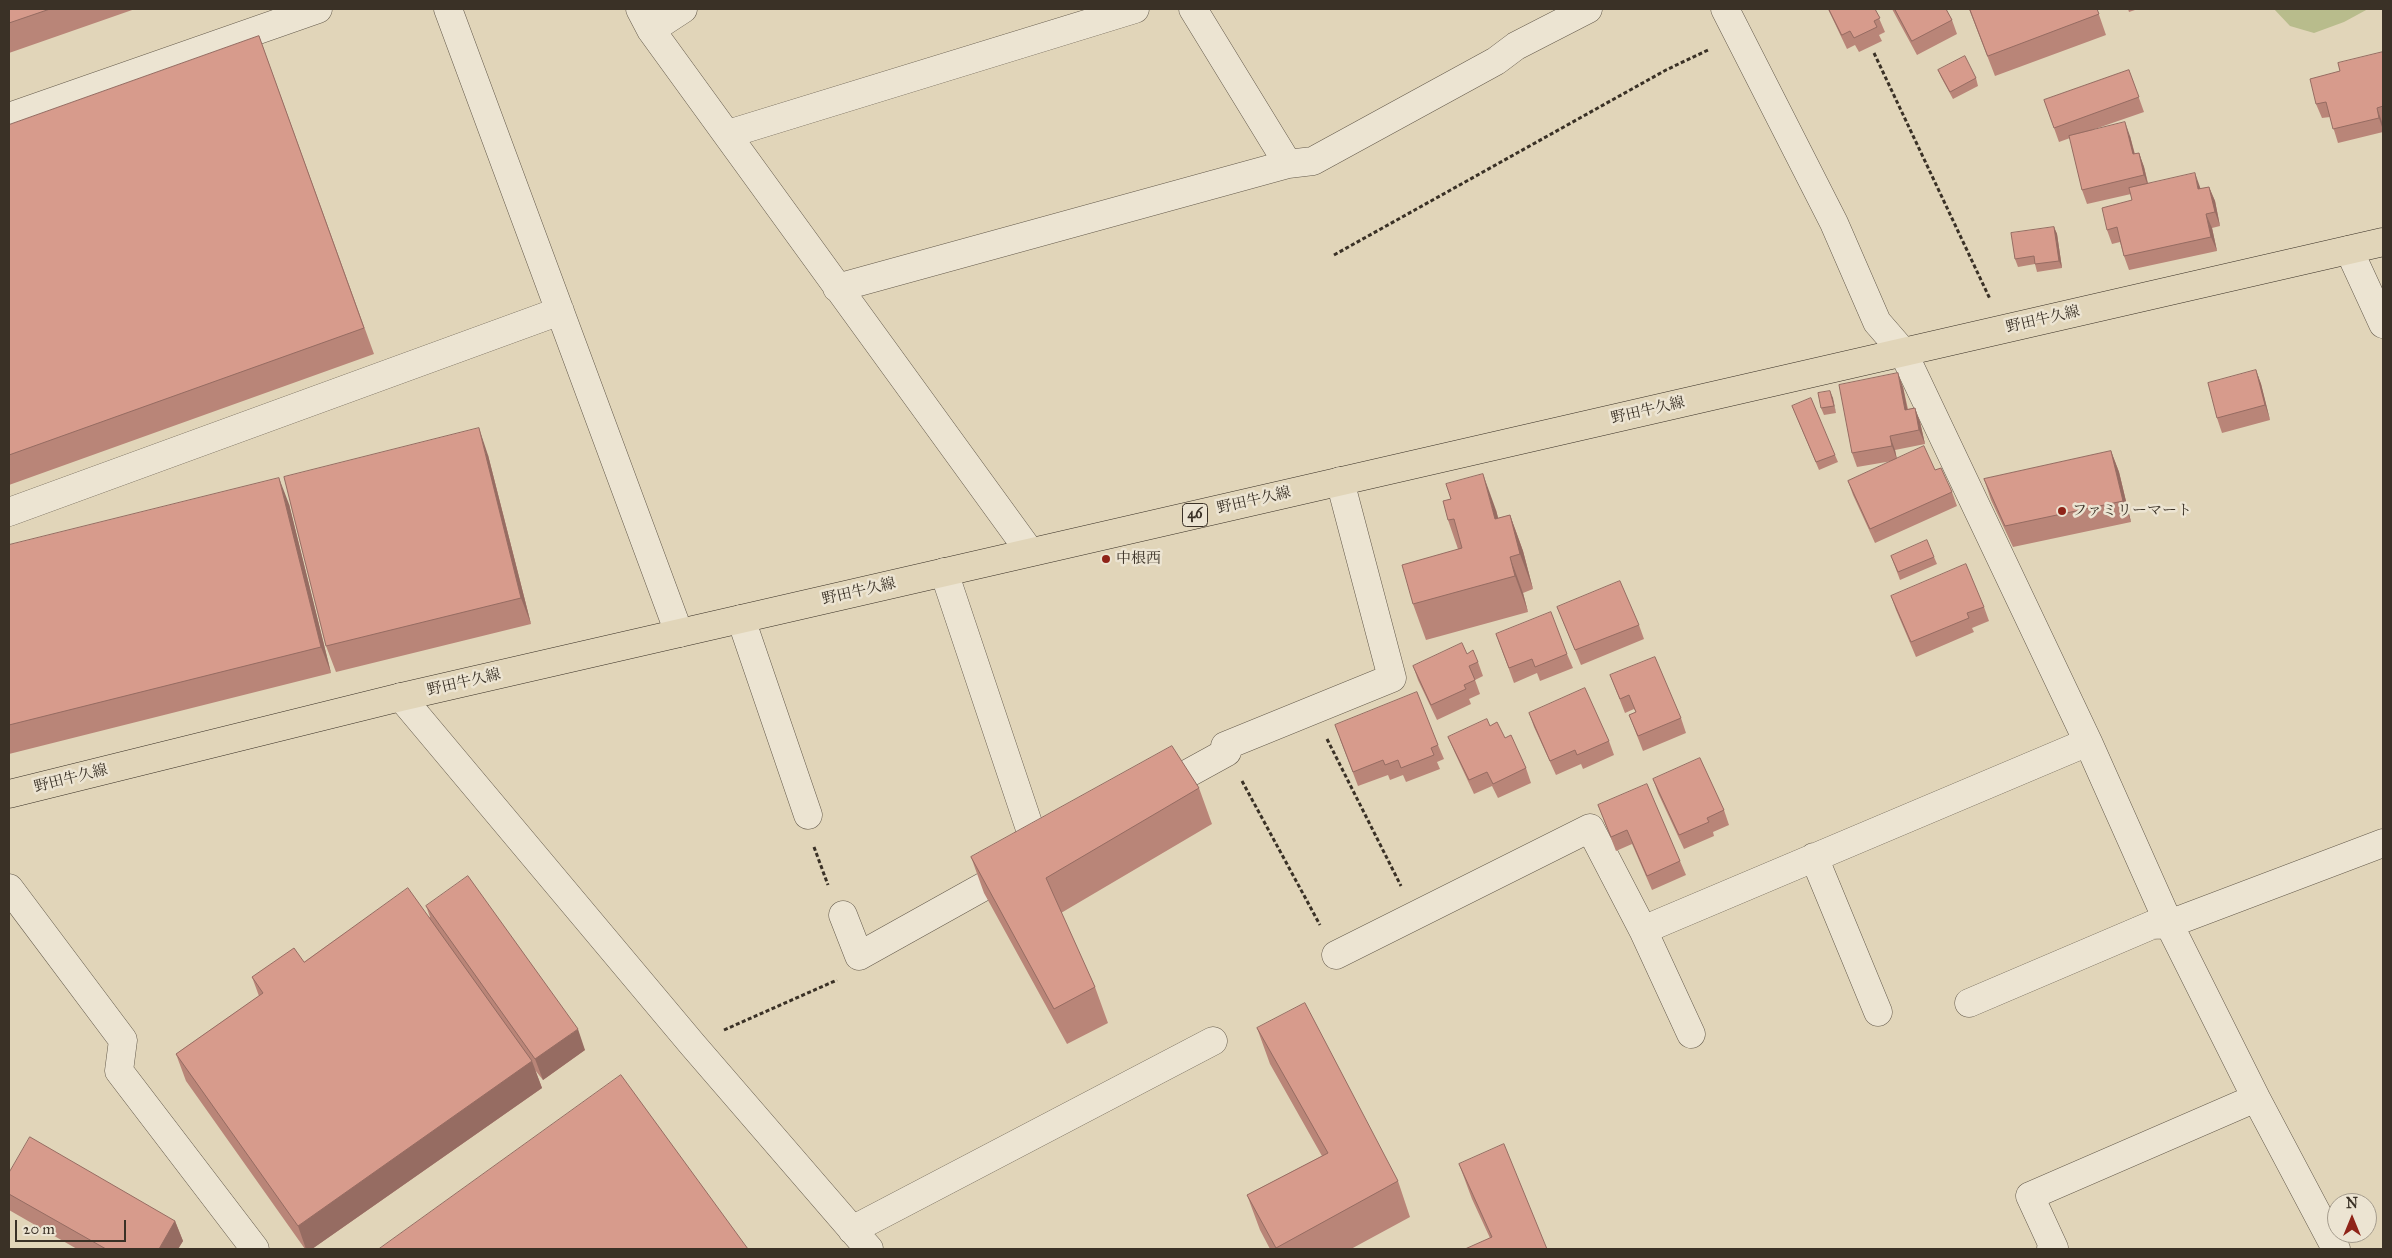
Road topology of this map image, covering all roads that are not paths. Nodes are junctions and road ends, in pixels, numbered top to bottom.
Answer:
1 (318, 9) edge
2 (448, 9) edge
3 (682, 9) edge
4 (1135, 9) edge
5 (1193, 9) edge
6 (1588, 9) edge
7 (1725, 9) edge
8 (646, 19) edge
9 (9, 116) edge
10 (728, 134) junction
11 (1288, 164) junction
12 (2383, 242) edge
13 (2349, 250) junction
14 (837, 288) junction
15 (560, 311) junction
16 (2383, 324) edge
17 (1903, 352) junction
18 (1340, 481) junction
19 (9, 512) edge
20 (1030, 552) junction
21 (944, 572) junction
22 (741, 619) junction
23 (679, 633) junction
24 (400, 698) junction
25 (2088, 742) junction
26 (9, 794) edge
27 (1133, 804) edge
28 (808, 815) road end
29 (1065, 842) edge
30 (2383, 842) edge
31 (1039, 856) junction
32 (1814, 857) junction
33 (9, 888) edge
34 (843, 915) road end
35 (2170, 924) junction
36 (1643, 930) junction
37 (1336, 955) road end
38 (1969, 1003) dead end
39 (1878, 1012) dead end
40 (1691, 1034) dead end
41 (1213, 1041) dead end
42 (2256, 1098) junction
43 (861, 1240) edge
44 (255, 1249) edge
45 (2051, 1249) edge
46 (2336, 1249) edge

1 - 9 street
2 - 15 street
3 - 8 street
4 - 10 street
5 - 11 street
6 - 11 street
7 - 17 street
8 - 10 street
10 - 14 street
11 - 14 street
12 - 13 main road, 野田牛久線 / 46
13 - 16 street
13 - 17 main road, 野田牛久線 / 46
14 - 20 street
15 - 19 street
15 - 23 street
17 - 18 main road, 野田牛久線 / 46
17 - 25 street
18 - 20 main road, 野田牛久線 / 46
18 - 27 street
20 - 21 main road, 野田牛久線 / 46
21 - 22 main road, 野田牛久線 / 46
21 - 31 street
22 - 23 main road, 野田牛久線 / 46
22 - 28 street
23 - 24 main road, 野田牛久線 / 46
24 - 26 main road, 野田牛久線 / 46
24 - 43 street
25 - 32 street
25 - 35 street
29 - 31 street
30 - 35 street
31 - 34 street
32 - 36 street
32 - 39 street
33 - 44 street
35 - 38 street
35 - 42 street
36 - 37 street
36 - 40 street
41 - 43 street
42 - 45 street
42 - 46 street

